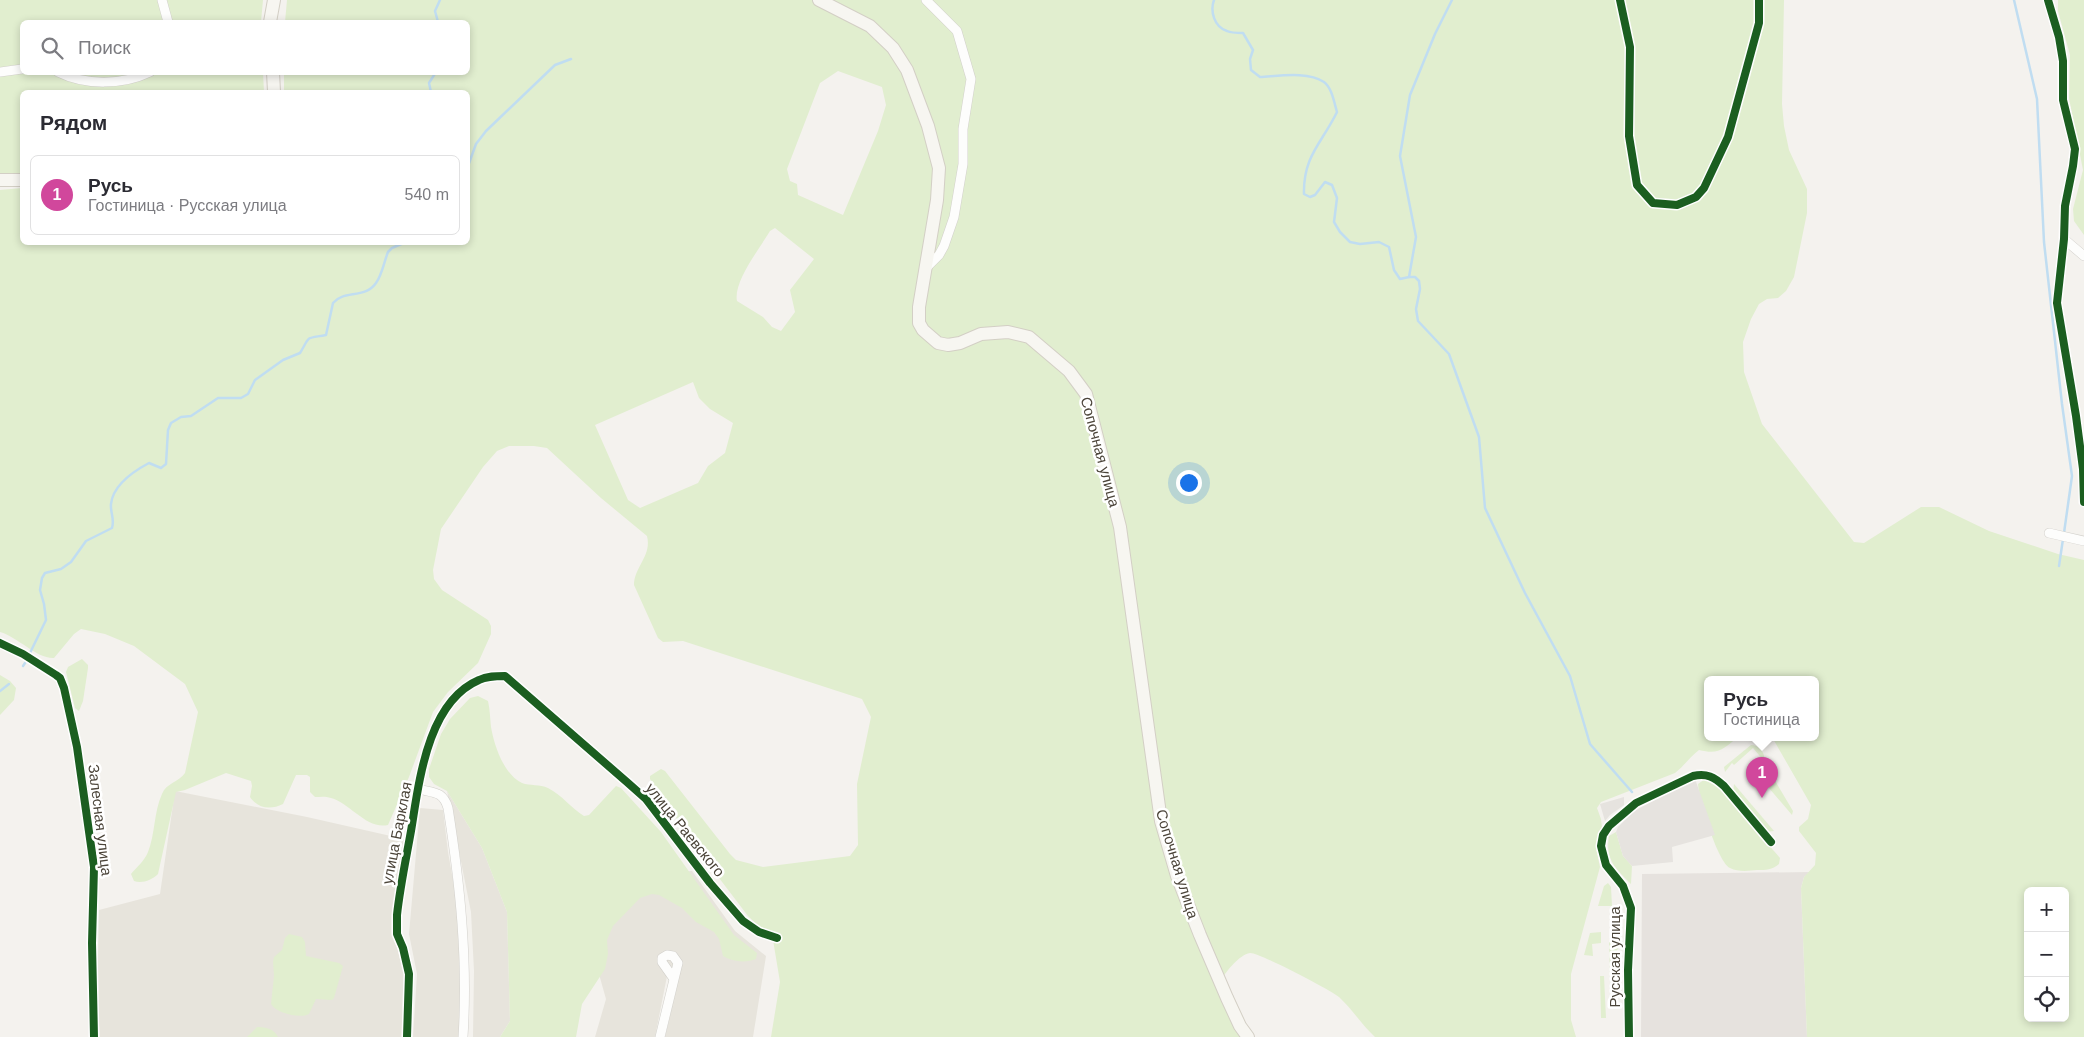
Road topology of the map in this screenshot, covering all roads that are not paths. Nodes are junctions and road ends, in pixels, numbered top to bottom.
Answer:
1 (162, 0) edge
2 (274, 0) edge
3 (819, 0) edge
4 (926, 0) edge
5 (1620, 0) edge
6 (1759, 0) edge
7 (2048, 0) edge
8 (167, 20) edge
9 (270, 20) edge
10 (20, 69) edge
11 (0, 72) edge
12 (65, 75) edge
13 (144, 75) edge
14 (273, 75) edge
15 (274, 90) edge
16 (0, 180) edge
17 (20, 180) edge
18 (2064, 239) junction
19 (2084, 256) edge
20 (926, 268) junction
21 (2084, 502) edge
22 (2049, 533) dead end
23 (2080, 540) edge
24 (0, 643) edge
25 (505, 676) joint
26 (418, 789) junction
27 (1771, 842) dead end
28 (777, 938) dead end
29 (674, 979) dead end
30 (94, 1037) edge
31 (407, 1037) edge
32 (462, 1037) edge
33 (660, 1037) edge
34 (1248, 1037) edge
35 (1629, 1037) edge

1 - 8 street
2 - 9 main road
3 - 20 main road, Сопочная улица
4 - 20 street
5 - 6 street
7 - 18 street
10 - 11 street
12 - 13 street
14 - 15 main road
16 - 17 main road
18 - 19 street
18 - 21 street
20 - 34 main road, Сопочная улица
22 - 23 street
24 - 30 street, Залесная улица
25 - 26 street, улица Барклая
25 - 28 street, улица Раевского
26 - 31 street, улица Барклая
26 - 32 street, улица Барклая
27 - 35 street, Русская улица
29 - 33 street

